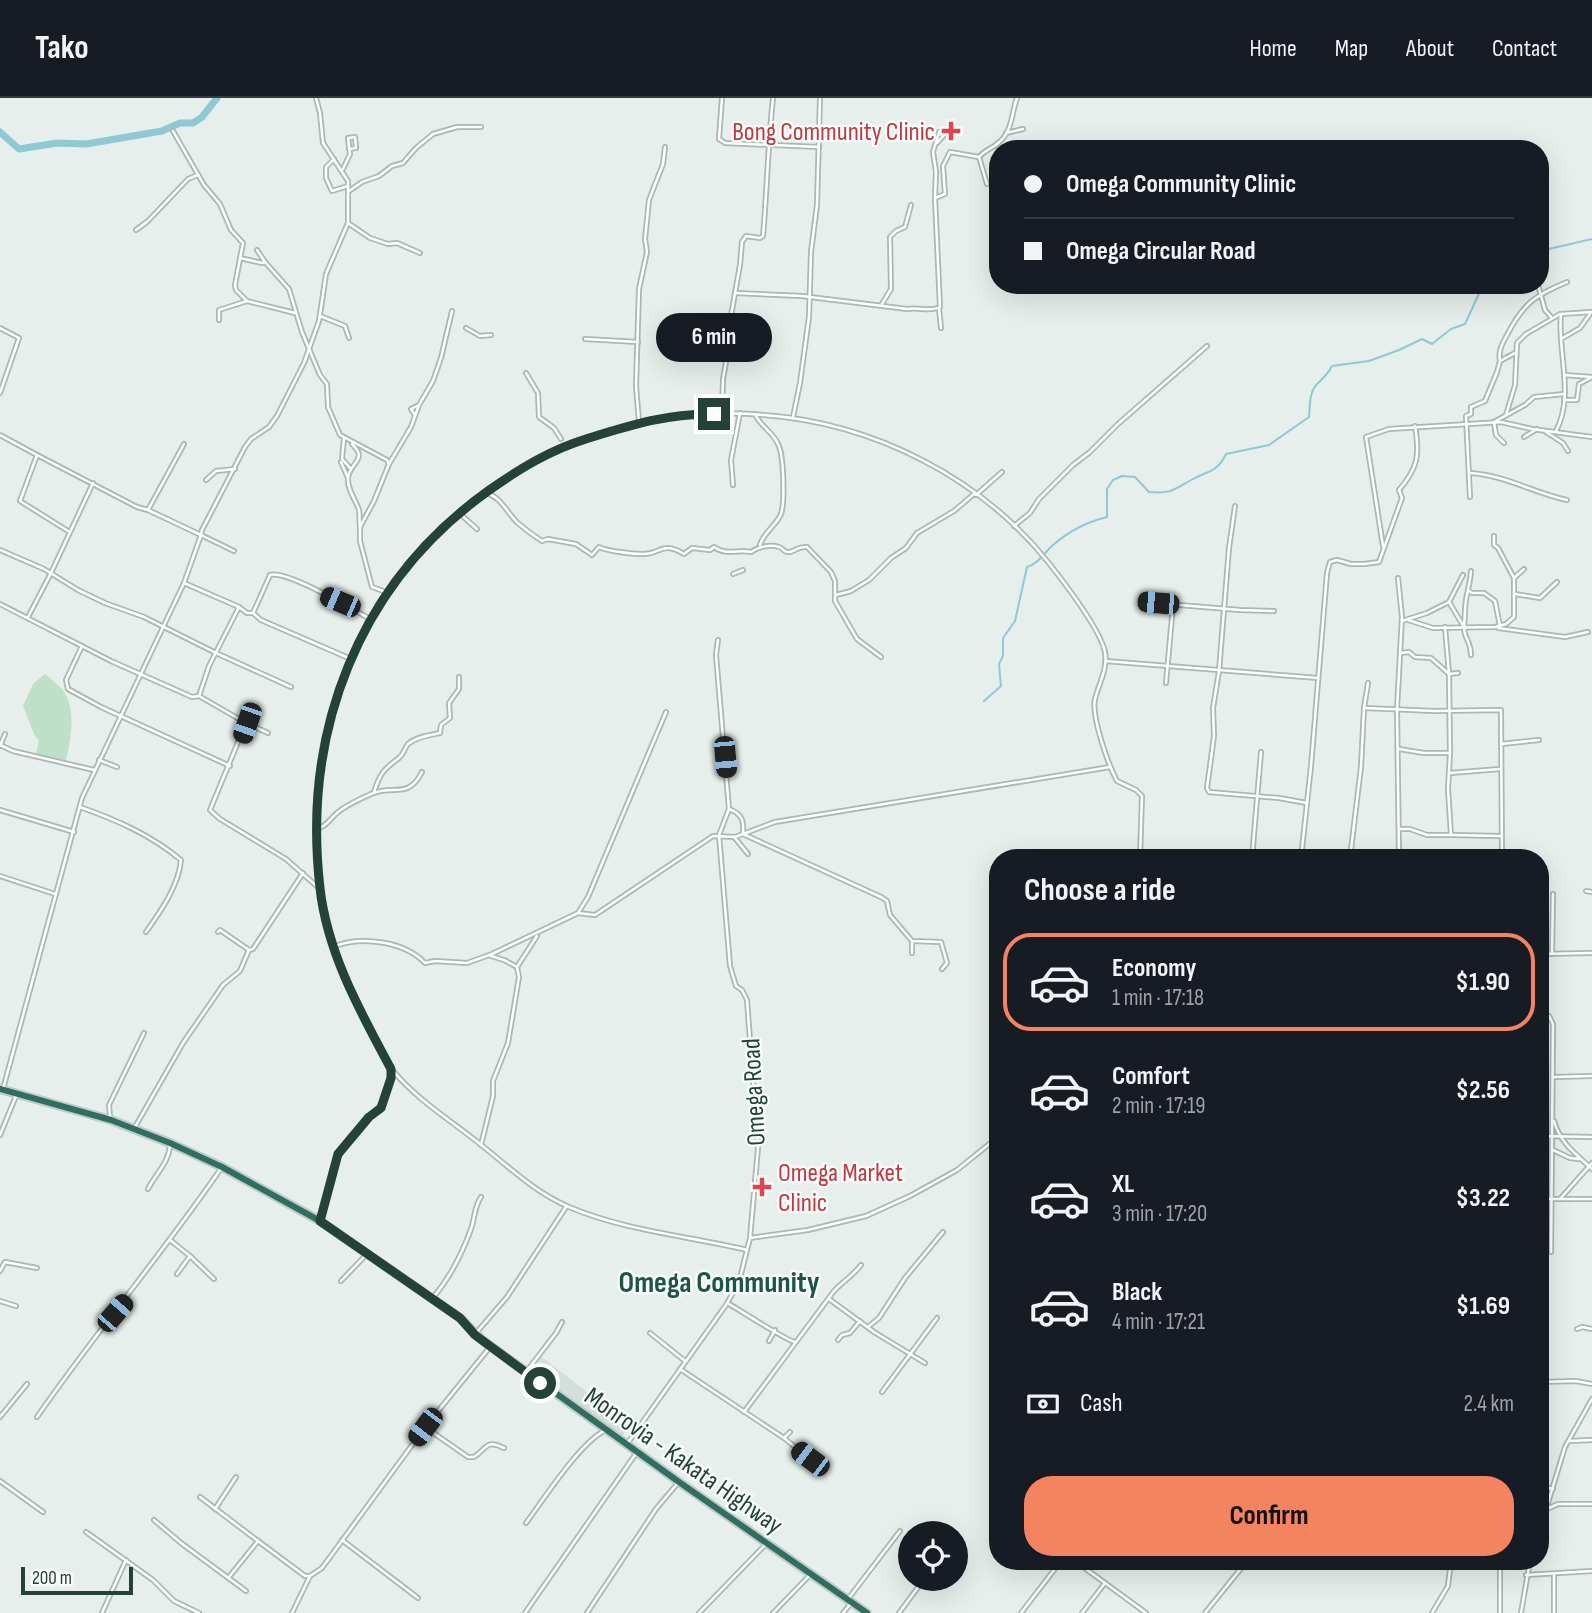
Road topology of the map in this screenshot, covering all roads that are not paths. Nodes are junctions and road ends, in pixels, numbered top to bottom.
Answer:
1 (316, 98) edge
2 (722, 98) edge
3 (773, 98) edge
4 (820, 98) edge
5 (1017, 98) edge
6 (481, 127) dead end
7 (1023, 129) dead end
8 (173, 131) dead end
9 (939, 132) dead end
10 (946, 134) dead end
11 (1006, 134) junction
12 (1001, 140) edge
13 (769, 145) junction
14 (935, 146) junction
15 (665, 147) dead end
16 (819, 147) junction
17 (989, 148) edge
18 (349, 149) dead end
19 (979, 157) junction
20 (334, 159) junction
21 (342, 170) junction
22 (198, 175) junction
23 (986, 184) dead end
24 (349, 186) junction
25 (349, 191) junction
26 (935, 198) junction
27 (911, 205) dead end
28 (348, 223) junction
29 (136, 230) dead end
30 (257, 250) dead end
31 (420, 253) dead end
32 (240, 258) junction
33 (265, 262) junction
34 (1567, 282) dead end
35 (1549, 291) edge
36 (735, 293) junction
37 (1541, 295) joint
38 (810, 298) junction
39 (247, 301) junction
40 (881, 304) junction
41 (939, 308) junction
42 (452, 311) dead end
43 (295, 313) junction
44 (1591, 313) edge
45 (1561, 314) junction
46 (320, 316) junction
47 (1552, 318) junction
48 (219, 320) dead end
49 (0, 328) edge
50 (466, 328) dead end
51 (941, 328) dead end
52 (491, 335) dead end
53 (349, 338) dead end
54 (585, 339) dead end
55 (1561, 339) junction
56 (638, 342) junction
57 (1208, 346) dead end
58 (309, 348) junction
59 (1515, 353) junction
60 (1500, 361) junction
61 (526, 373) dead end
62 (1563, 375) junction
63 (1592, 377) edge
64 (0, 393) edge
65 (1564, 394) junction
66 (1564, 400) junction
67 (740, 413) junction
68 (722, 414) junction
69 (755, 414) junction
70 (1506, 415) junction
71 (793, 417) junction
72 (639, 422) junction
73 (1494, 422) junction
74 (1467, 424) junction
75 (1415, 426) junction
76 (1536, 429) junction
77 (1544, 430) junction
78 (1556, 431) junction
79 (0, 435) edge
80 (1524, 437) dead end
81 (1592, 437) edge
82 (344, 438) junction
83 (561, 439) dead end
84 (350, 442) junction
85 (1504, 443) dead end
86 (184, 444) dead end
87 (1568, 451) dead end
88 (37, 455) junction
89 (342, 459) junction
90 (389, 464) junction
91 (235, 470) junction
92 (352, 470) junction
93 (1002, 472) dead end
94 (1469, 473) junction
95 (348, 478) junction
96 (206, 480) dead end
97 (93, 483) junction
98 (733, 485) dead end
99 (486, 493) junction
100 (975, 494) junction
101 (1471, 497) dead end
102 (1567, 500) dead end
103 (1235, 506) dead end
104 (148, 510) junction
105 (459, 513) junction
106 (1014, 526) junction
107 (360, 527) junction
108 (477, 529) dead end
109 (68, 532) junction
110 (201, 535) junction
111 (1494, 536) dead end
112 (760, 546) junction
113 (1383, 548) junction
114 (0, 550) edge
115 (605, 550) junction
116 (234, 551) dead end
117 (599, 555) dead end
118 (1524, 569) dead end
119 (743, 570) dead end
120 (1471, 571) dead end
121 (51, 573) junction
122 (733, 574) dead end
123 (1463, 575) dead end
124 (1398, 578) dead end
125 (1514, 578) junction
126 (1557, 582) dead end
127 (184, 583) junction
128 (1468, 591) junction
129 (389, 593) junction
130 (1514, 594) junction
131 (836, 595) junction
132 (1143, 602) dead end
133 (1449, 602) junction
134 (0, 604) edge
135 (1174, 605) junction
136 (239, 607) junction
137 (1223, 608) junction
138 (1274, 611) dead end
139 (253, 613) junction
140 (28, 617) junction
141 (1514, 617) junction
142 (370, 619) junction
143 (1408, 620) junction
144 (1402, 621) junction
145 (1500, 626) junction
146 (1445, 627) junction
147 (1495, 627) junction
148 (161, 628) junction
149 (1465, 628) junction
150 (1510, 629) junction
151 (1588, 632) dead end
152 (718, 640) dead end
153 (82, 646) junction
154 (216, 653) junction
155 (1400, 653) junction
156 (1471, 655) dead end
157 (881, 657) dead end
158 (351, 659) junction
159 (1105, 661) junction
160 (1168, 667) junction
161 (1219, 671) junction
162 (140, 672) junction
163 (1458, 673) dead end
164 (1449, 674) junction
165 (459, 677) dead end
166 (1318, 678) junction
167 (1166, 683) dead end
168 (1368, 683) dead end
169 (291, 687) dead end
170 (199, 696) junction
171 (1364, 708) junction
172 (1397, 709) junction
173 (1449, 711) junction
174 (666, 712) dead end
175 (121, 715) junction
176 (247, 723) junction
177 (268, 733) dead end
178 (5, 734) dead end
179 (1539, 740) dead end
180 (1501, 744) junction
181 (0, 746) edge
182 (1399, 749) junction
183 (1261, 751) dead end
184 (1450, 753) junction
185 (99, 760) junction
186 (230, 766) junction
187 (117, 767) dead end
188 (1110, 767) junction
189 (1500, 769) junction
190 (94, 770) junction
191 (422, 772) dead end
192 (1450, 773) junction
193 (374, 792) junction
194 (1258, 796) junction
195 (1307, 803) junction
196 (80, 807) junction
197 (729, 809) junction
198 (0, 810) edge
199 (316, 829) junction
200 (1400, 829) junction
201 (74, 832) junction
202 (743, 834) junction
203 (719, 835) junction
204 (1451, 835) junction
205 (1502, 836) junction
206 (735, 837) junction
207 (1140, 849) edge
208 (1253, 849) edge
209 (1302, 849) edge
210 (1351, 849) edge
211 (1399, 849) edge
212 (1502, 849) edge
213 (748, 854) dead end
214 (303, 873) junction
215 (0, 876) edge
216 (320, 889) junction
217 (1586, 891) dead end
218 (1592, 892) edge
219 (55, 894) junction
220 (1553, 894) dead end
221 (578, 913) junction
222 (146, 932) dead end
223 (218, 932) dead end
224 (539, 933) junction
225 (912, 941) junction
226 (335, 947) junction
227 (248, 950) junction
228 (912, 953) dead end
229 (1592, 953) edge
230 (1552, 954) joint
231 (488, 956) junction
232 (517, 967) junction
233 (942, 969) dead end
234 (1549, 1016) edge
235 (144, 1033) dead end
236 (391, 1069) junction
237 (1592, 1076) edge
238 (1554, 1077) junction
239 (1, 1089) edge
240 (17, 1094) junction
241 (1552, 1109) junction
242 (111, 1120) junction
243 (133, 1130) junction
244 (0, 1135) edge
245 (1549, 1137) edge
246 (1552, 1137) junction
247 (1560, 1137) junction
248 (1592, 1137) edge
249 (170, 1143) junction
250 (989, 1144) edge
251 (481, 1145) junction
252 (1552, 1150) junction
253 (1579, 1159) junction
254 (1590, 1164) edge
255 (222, 1167) junction
256 (1592, 1169) edge
257 (148, 1189) dead end
258 (481, 1197) dead end
259 (1549, 1199) edge
260 (1553, 1199) junction
261 (1560, 1199) junction
262 (1592, 1199) edge
263 (567, 1206) junction
264 (320, 1221) junction
265 (943, 1232) dead end
266 (750, 1238) junction
267 (170, 1240) junction
268 (747, 1250) junction
269 (1551, 1252) dead end
270 (368, 1254) junction
271 (190, 1256) junction
272 (861, 1265) dead end
273 (37, 1268) dead end
274 (0, 1271) edge
275 (177, 1274) dead end
276 (214, 1279) dead end
277 (341, 1281) dead end
278 (829, 1298) junction
279 (432, 1299) junction
280 (0, 1301) edge
281 (727, 1303) junction
282 (16, 1306) dead end
283 (937, 1318) dead end
284 (860, 1321) junction
285 (562, 1322) dead end
286 (869, 1326) junction
287 (1577, 1329) dead end
288 (1592, 1329) edge
289 (775, 1330) junction
290 (650, 1333) dead end
291 (475, 1335) junction
292 (838, 1340) dead end
293 (769, 1341) dead end
294 (795, 1342) junction
295 (491, 1346) junction
296 (911, 1354) junction
297 (685, 1361) junction
298 (925, 1363) dead end
299 (680, 1369) junction
300 (526, 1372) junction
301 (1549, 1382) edge
302 (27, 1384) dead end
303 (1592, 1384) edge
304 (882, 1392) dead end
305 (1592, 1399) edge
306 (744, 1412) junction
307 (0, 1417) edge
308 (37, 1417) dead end
309 (425, 1427) junction
310 (607, 1430) junction
311 (790, 1432) dead end
312 (783, 1438) junction
313 (1592, 1440) edge
314 (1569, 1441) junction
315 (627, 1444) junction
316 (504, 1448) dead end
317 (637, 1452) junction
318 (810, 1459) dead end
319 (236, 1477) dead end
320 (0, 1481) edge
321 (679, 1482) junction
322 (1549, 1488) edge
323 (1553, 1489) junction
324 (200, 1497) dead end
325 (1549, 1502) edge
326 (1592, 1504) edge
327 (1549, 1508) edge
328 (215, 1509) junction
329 (43, 1512) dead end
330 (155, 1520) dead end
331 (526, 1523) dead end
332 (86, 1532) dead end
333 (898, 1534) edge
334 (342, 1540) junction
335 (258, 1541) junction
336 (768, 1542) junction
337 (126, 1560) junction
338 (1054, 1570) edge
339 (1087, 1570) edge
340 (1240, 1570) edge
341 (1450, 1570) edge
342 (1500, 1570) edge
343 (1527, 1570) edge
344 (1592, 1571) edge
345 (811, 1573) junction
346 (1554, 1574) junction
347 (1526, 1575) junction
348 (229, 1577) junction
349 (310, 1577) junction
350 (1105, 1583) junction
351 (246, 1591) dead end
352 (915, 1591) edge
353 (418, 1598) dead end
354 (850, 1601) junction
355 (102, 1613) edge
356 (199, 1613) edge
357 (292, 1613) edge
358 (525, 1613) edge
359 (587, 1613) edge
360 (699, 1613) edge
361 (773, 1613) edge
362 (843, 1613) edge
363 (867, 1613) edge
364 (899, 1613) edge
365 (1021, 1613) edge
366 (1082, 1613) edge
367 (1146, 1613) edge
368 (1205, 1613) edge
369 (1432, 1613) edge
370 (1500, 1613) edge
371 (1521, 1613) edge
372 (1555, 1613) edge

1 - 20 street
2 - 13 street
3 - 13 street
4 - 16 street
5 - 11 street
6 - 25 street
7 - 11 street
8 - 22 street
9 - 14 street
10 - 14 street
11 - 12 street
13 - 16 street
13 - 36 street
14 - 26 street
15 - 56 street
16 - 38 street
17 - 19 street
18 - 21 street
19 - 23 street
19 - 26 street
20 - 21 street
20 - 24 street
21 - 24 street
22 - 29 street
22 - 32 street
24 - 25 street
25 - 28 street
26 - 41 street
27 - 40 street
28 - 31 street
28 - 46 street
30 - 33 street
32 - 33 street
32 - 39 street
33 - 43 street
34 - 35 street
36 - 38 street
36 - 68 street
37 - 47 street
37 - 60 street
38 - 40 street
38 - 71 street
39 - 43 street
39 - 48 street
40 - 41 street
41 - 51 street
42 - 90 street
43 - 58 street
44 - 45 street
44 - 55 street
45 - 47 street
45 - 55 street
46 - 53 street
46 - 58 street
47 - 59 street
49 - 64 street
50 - 52 street
54 - 56 street
55 - 62 street
56 - 72 street
57 - 106 street
58 - 82 street
58 - 91 street
59 - 60 street
59 - 70 street
60 - 74 street
61 - 83 street
62 - 63 street
62 - 65 street
63 - 66 street
65 - 66 street
65 - 70 street
66 - 78 street
67 - 68 street
67 - 69 street
67 - 98 street
68 - 72 street
69 - 71 street
69 - 112 street
70 - 73 street
71 - 100 street
72 - 99 street
73 - 74 street
73 - 76 street
73 - 85 street
74 - 75 street
74 - 94 street
75 - 113 street
75 - 113 street
76 - 77 street
76 - 80 street
77 - 78 street
77 - 87 street
78 - 81 street
79 - 88 street
82 - 84 street
82 - 89 street
84 - 90 street
84 - 92 street
86 - 104 street
88 - 97 street
88 - 109 street
89 - 92 street
89 - 95 street
90 - 107 street
91 - 96 street
91 - 110 street
92 - 95 street
93 - 100 street
94 - 101 street
94 - 102 street
95 - 107 street
97 - 104 street
97 - 109 street
99 - 105 street
99 - 115 street
100 - 106 street
100 - 131 street
103 - 137 street
104 - 110 street
105 - 108 street
105 - 129 street
106 - 159 street
107 - 129 street
109 - 121 street
110 - 116 street
110 - 127 street
111 - 125 street
112 - 115 street
112 - 131 street
113 - 166 street
114 - 121 street
115 - 117 street
118 - 125 street
119 - 122 street
120 - 128 street
121 - 140 street
121 - 148 street
123 - 133 street
124 - 144 street
125 - 130 street
126 - 130 street
127 - 136 street
127 - 148 street
128 - 145 street
128 - 149 street
129 - 142 street
130 - 141 street
131 - 157 street
132 - 135 street
133 - 143 street
133 - 149 street
134 - 140 street
135 - 137 street
135 - 160 street
136 - 139 street
136 - 154 street
137 - 138 street
137 - 161 street
139 - 142 street
139 - 158 street
140 - 153 street
141 - 145 street
141 - 150 street
142 - 158 street
143 - 144 street
143 - 146 street
144 - 155 street
145 - 147 street
146 - 149 street
146 - 164 street
147 - 149 street
147 - 150 street
148 - 154 street
148 - 162 street
149 - 156 street
150 - 151 street
152 - 197 street
153 - 162 street
153 - 175 street
154 - 169 street
154 - 170 street
155 - 164 street
155 - 172 street
158 - 199 street
159 - 160 street
159 - 188 street
160 - 161 street
160 - 167 street
161 - 166 street
161 - 194 street
162 - 170 street
162 - 175 street
163 - 164 street
164 - 173 street
165 - 193 street
166 - 195 street
168 - 171 street
170 - 176 street
171 - 172 street
171 - 210 street
172 - 173 street
172 - 182 street
173 - 180 street
173 - 184 street
174 - 221 street
175 - 185 street
175 - 186 street
176 - 177 street
176 - 186 street
178 - 181 street
179 - 180 street
180 - 189 street
181 - 190 street
182 - 184 street
182 - 200 street
183 - 194 street
184 - 192 street
185 - 187 street
185 - 190 street
186 - 214 street
188 - 202 street
188 - 207 street
189 - 192 street
189 - 205 street
190 - 196 street
191 - 193 street
192 - 204 street
193 - 199 street
194 - 195 street
194 - 208 street
195 - 209 street
196 - 201 street
196 - 222 street
197 - 202 street
197 - 203 street
198 - 201 street
199 - 216 street
200 - 204 street
200 - 211 street
201 - 219 street
202 - 206 street
202 - 225 street
203 - 206 street
203 - 221 street
203 - 266 street, Omega Road
204 - 205 street
205 - 212 street
206 - 213 street
214 - 216 street
214 - 227 street
215 - 219 street
216 - 226 street
217 - 218 street
219 - 239 street
220 - 230 street
221 - 224 street
223 - 227 street
224 - 231 street
224 - 232 street
225 - 228 street
225 - 233 street
226 - 231 street
226 - 236 street
227 - 243 street
229 - 230 street
231 - 232 street
232 - 251 street
234 - 238 street
235 - 242 street
236 - 251 street
236 - 264 street
237 - 238 street
238 - 241 street
239 - 240 highway, Monrovia - Kakata Highway
240 - 242 highway, Monrovia - Kakata Highway
240 - 244 street
241 - 246 street
241 - 247 street
242 - 243 highway, Monrovia - Kakata Highway
243 - 249 highway, Monrovia - Kakata Highway
245 - 246 street
246 - 247 street
246 - 252 street
247 - 248 street
247 - 253 street
249 - 255 highway, Monrovia - Kakata Highway
249 - 257 street
250 - 266 street
251 - 263 street
252 - 253 street
252 - 260 street
253 - 254 street
254 - 256 street
254 - 261 street
255 - 264 highway, Monrovia - Kakata Highway
255 - 267 street
258 - 279 street
259 - 260 street
260 - 261 street
260 - 269 street
261 - 262 street
263 - 268 street
263 - 291 street
264 - 270 highway, Monrovia - Kakata Highway
265 - 286 street
266 - 268 street, Omega Road
267 - 271 street
267 - 308 street
268 - 281 street, Omega Road
270 - 277 street
270 - 279 highway, Monrovia - Kakata Highway
271 - 275 street
271 - 276 street
272 - 278 street
273 - 274 street
278 - 284 street
278 - 294 street
279 - 291 highway, Monrovia - Kakata Highway
280 - 282 street
281 - 289 street
281 - 297 street, Omega Road
283 - 296 street
284 - 286 street
284 - 292 street
285 - 300 street
286 - 296 street
287 - 288 street
289 - 293 street
289 - 294 street
290 - 297 street
291 - 295 highway, Monrovia - Kakata Highway
294 - 306 street
295 - 300 highway, Monrovia - Kakata Highway
295 - 309 street
296 - 298 street
296 - 304 street
297 - 299 street, Omega Road
299 - 306 street
299 - 315 street, Omega Road
300 - 310 highway, Monrovia - Kakata Highway
301 - 303 street
302 - 307 street
305 - 314 street
306 - 312 street
309 - 316 street
309 - 334 street
310 - 315 highway, Monrovia - Kakata Highway
310 - 331 street
311 - 312 street
312 - 318 street
313 - 314 street
314 - 323 street
315 - 317 highway, Monrovia - Kakata Highway
317 - 321 highway, Monrovia - Kakata Highway
317 - 358 street
319 - 328 street
320 - 329 street
321 - 336 highway, Monrovia - Kakata Highway
321 - 359 street
322 - 323 street
323 - 325 street
324 - 328 street
326 - 327 street
328 - 335 street
330 - 348 street
332 - 337 street
333 - 354 street
334 - 349 street
334 - 353 street
335 - 348 street
335 - 349 street
336 - 345 highway, Monrovia - Kakata Highway
336 - 360 street
337 - 355 street
337 - 356 street
338 - 365 street
339 - 350 street
340 - 368 street
341 - 369 street
342 - 370 street
343 - 347 street
344 - 346 street
345 - 354 highway, Monrovia - Kakata Highway
345 - 361 street
346 - 347 street
346 - 372 street
347 - 371 street
348 - 351 street
349 - 357 street
350 - 366 street
350 - 367 street
352 - 364 street
354 - 362 street
354 - 363 highway, Monrovia - Kakata Highway

